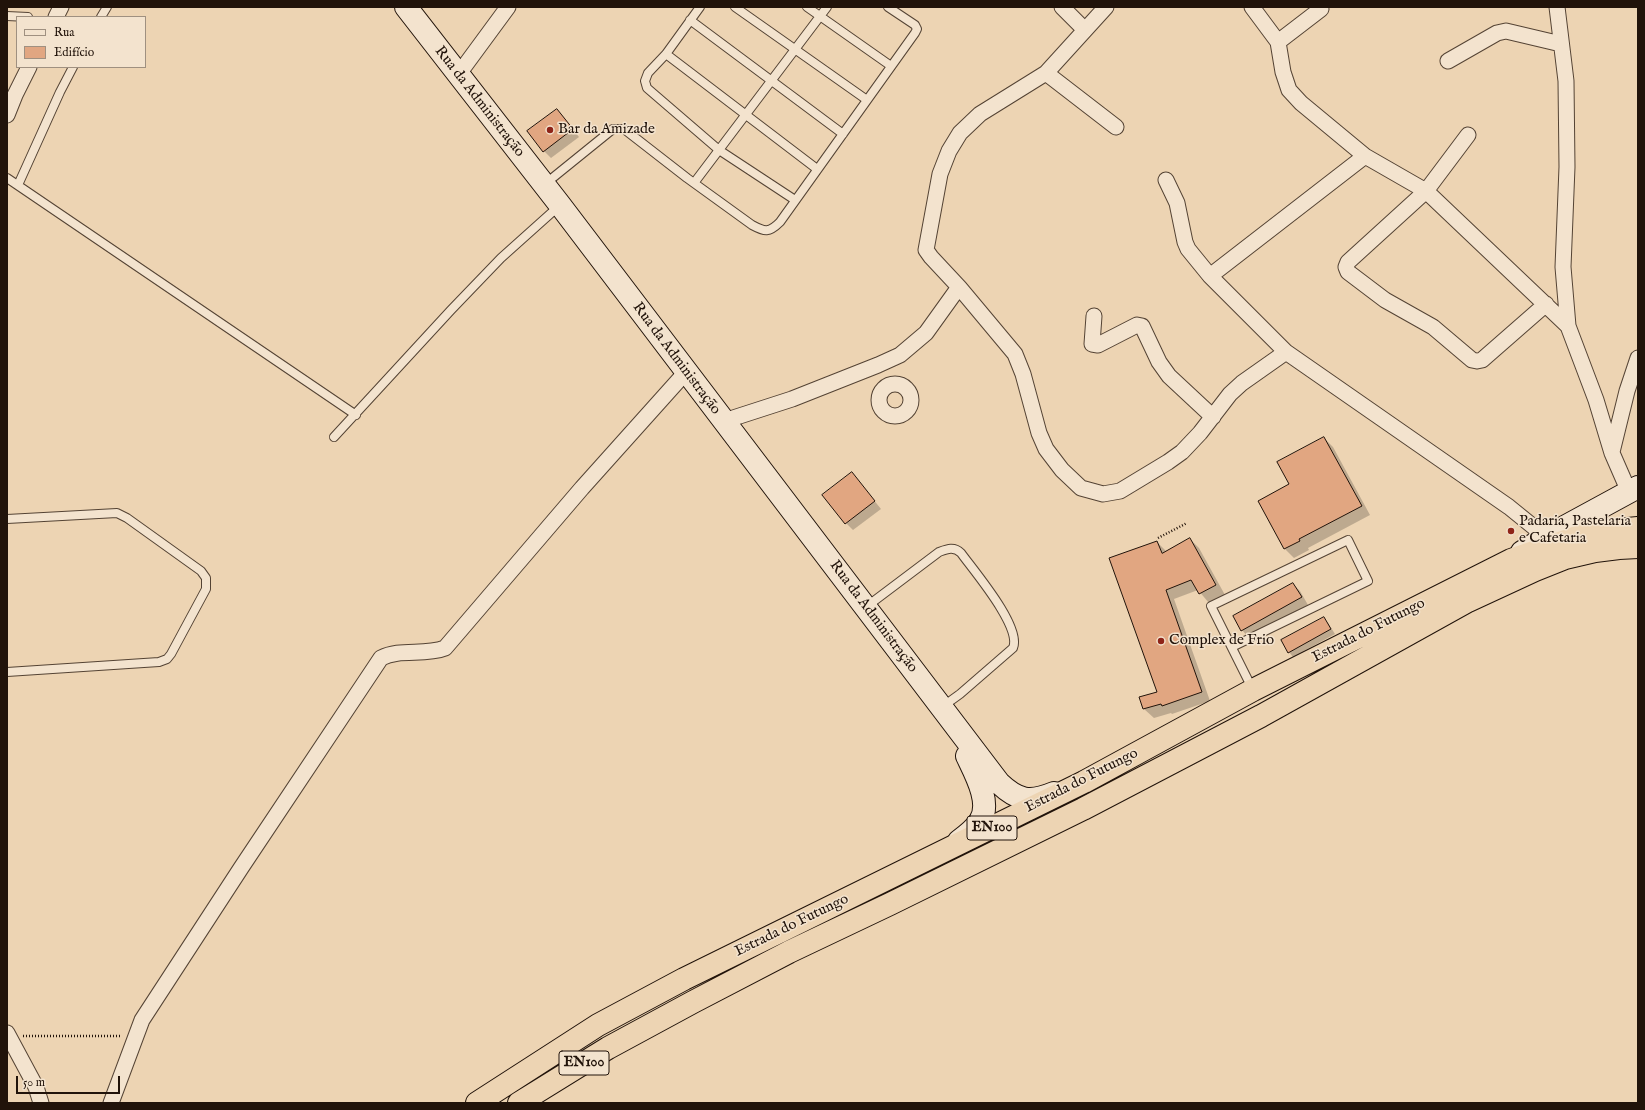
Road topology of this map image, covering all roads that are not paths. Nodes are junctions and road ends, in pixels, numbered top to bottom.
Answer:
1 (61, 7) edge
2 (107, 7) edge
3 (406, 7) edge
4 (508, 7) edge
5 (700, 7) edge
6 (736, 7) edge
7 (807, 7) edge
8 (827, 7) edge
9 (888, 7) edge
10 (1062, 7) edge
11 (1106, 7) edge
12 (1252, 7) edge
13 (1557, 7) edge
14 (1321, 9) dead end
15 (56, 16) edge
16 (102, 16) edge
17 (820, 16) junction
18 (690, 20) junction
19 (1085, 30) junction
20 (1278, 42) junction
21 (1561, 44) junction
22 (795, 49) junction
23 (666, 54) junction
24 (1448, 62) dead end
25 (891, 66) junction
26 (28, 68) edge
27 (72, 68) edge
28 (1046, 73) junction
29 (458, 75) junction
30 (771, 81) junction
31 (867, 100) junction
32 (746, 114) junction
33 (7, 115) edge
34 (1116, 127) dead end
35 (843, 134) junction
36 (1468, 135) dead end
37 (719, 150) junction
38 (1365, 156) junction
39 (818, 169) junction
40 (7, 178) edge
41 (1166, 180) dead end
42 (694, 183) junction
43 (18, 185) junction
44 (543, 186) junction
45 (1426, 191) junction
46 (795, 200) junction
47 (560, 206) junction
48 (1210, 276) junction
49 (959, 287) junction
50 (1546, 304) junction
51 (1094, 316) dead end
52 (1568, 326) junction
53 (1286, 352) junction
54 (1638, 358) edge
55 (878, 365) junction
56 (686, 372) junction
57 (888, 386) dead end
58 (356, 415) junction
59 (1213, 417) junction
60 (724, 421) junction
61 (334, 437) dead end
62 (1612, 453) junction
63 (1634, 489) edge
64 (7, 519) edge
65 (1638, 528) edge
66 (1546, 537) junction
67 (1638, 547) edge
68 (1511, 560) junction
69 (865, 607) junction
70 (1232, 647) junction
71 (7, 672) edge
72 (1253, 690) junction
73 (944, 709) junction
74 (1084, 782) junction
75 (948, 849) junction
76 (7, 1034) edge
77 (41, 1103) edge
78 (111, 1103) edge
79 (477, 1103) edge
80 (519, 1103) edge

1 - 15 street
2 - 16 lane
3 - 29 street, Rua da Administração
4 - 29 street
5 - 18 lane
6 - 22 lane
7 - 17 lane
8 - 17 lane
9 - 25 lane
10 - 19 street
11 - 19 street
12 - 20 street
13 - 21 street
14 - 20 street
17 - 22 lane
17 - 25 lane
18 - 23 lane
18 - 30 lane
19 - 28 street
20 - 38 street
21 - 24 street
21 - 52 street
22 - 30 lane
22 - 31 lane
23 - 32 lane
23 - 37 lane
25 - 31 lane
26 - 33 street
27 - 43 lane
28 - 34 street
28 - 49 street
29 - 44 street, Rua da Administração
30 - 32 lane
30 - 35 lane
31 - 35 lane
32 - 37 lane
32 - 39 lane
35 - 39 lane
36 - 45 street
37 - 42 lane
37 - 46 lane
38 - 45 street
38 - 48 street
39 - 46 lane
40 - 43 lane
41 - 48 street
42 - 44 lane
42 - 46 lane
43 - 58 lane
44 - 47 street, Rua da Administração
45 - 50 street
45 - 50 street
47 - 56 street, Rua da Administração
47 - 58 lane
48 - 53 street
49 - 55 street
49 - 59 street
50 - 52 street
51 - 59 street
52 - 62 street
53 - 59 street
53 - 66 street
54 - 62 street
55 - 57 street
55 - 60 street
56 - 60 street, Rua da Administração
56 - 78 street
58 - 61 lane
60 - 69 street, Rua da Administração
62 - 63 street
63 - 66 street
64 - 71 lane
65 - 68 highway, Estrada do Futungo / EN100
66 - 68 street
67 - 80 highway, Estrada do Futungo / EN100
68 - 72 highway, Estrada do Futungo / EN100
69 - 73 street, Rua da Administração
69 - 73 lane
70 - 70 lane
70 - 72 lane
72 - 74 highway, Estrada do Futungo / EN100
73 - 74 street
73 - 75 street
74 - 75 highway, Estrada do Futungo / EN100
75 - 79 highway, Estrada do Futungo / EN100
76 - 77 street

